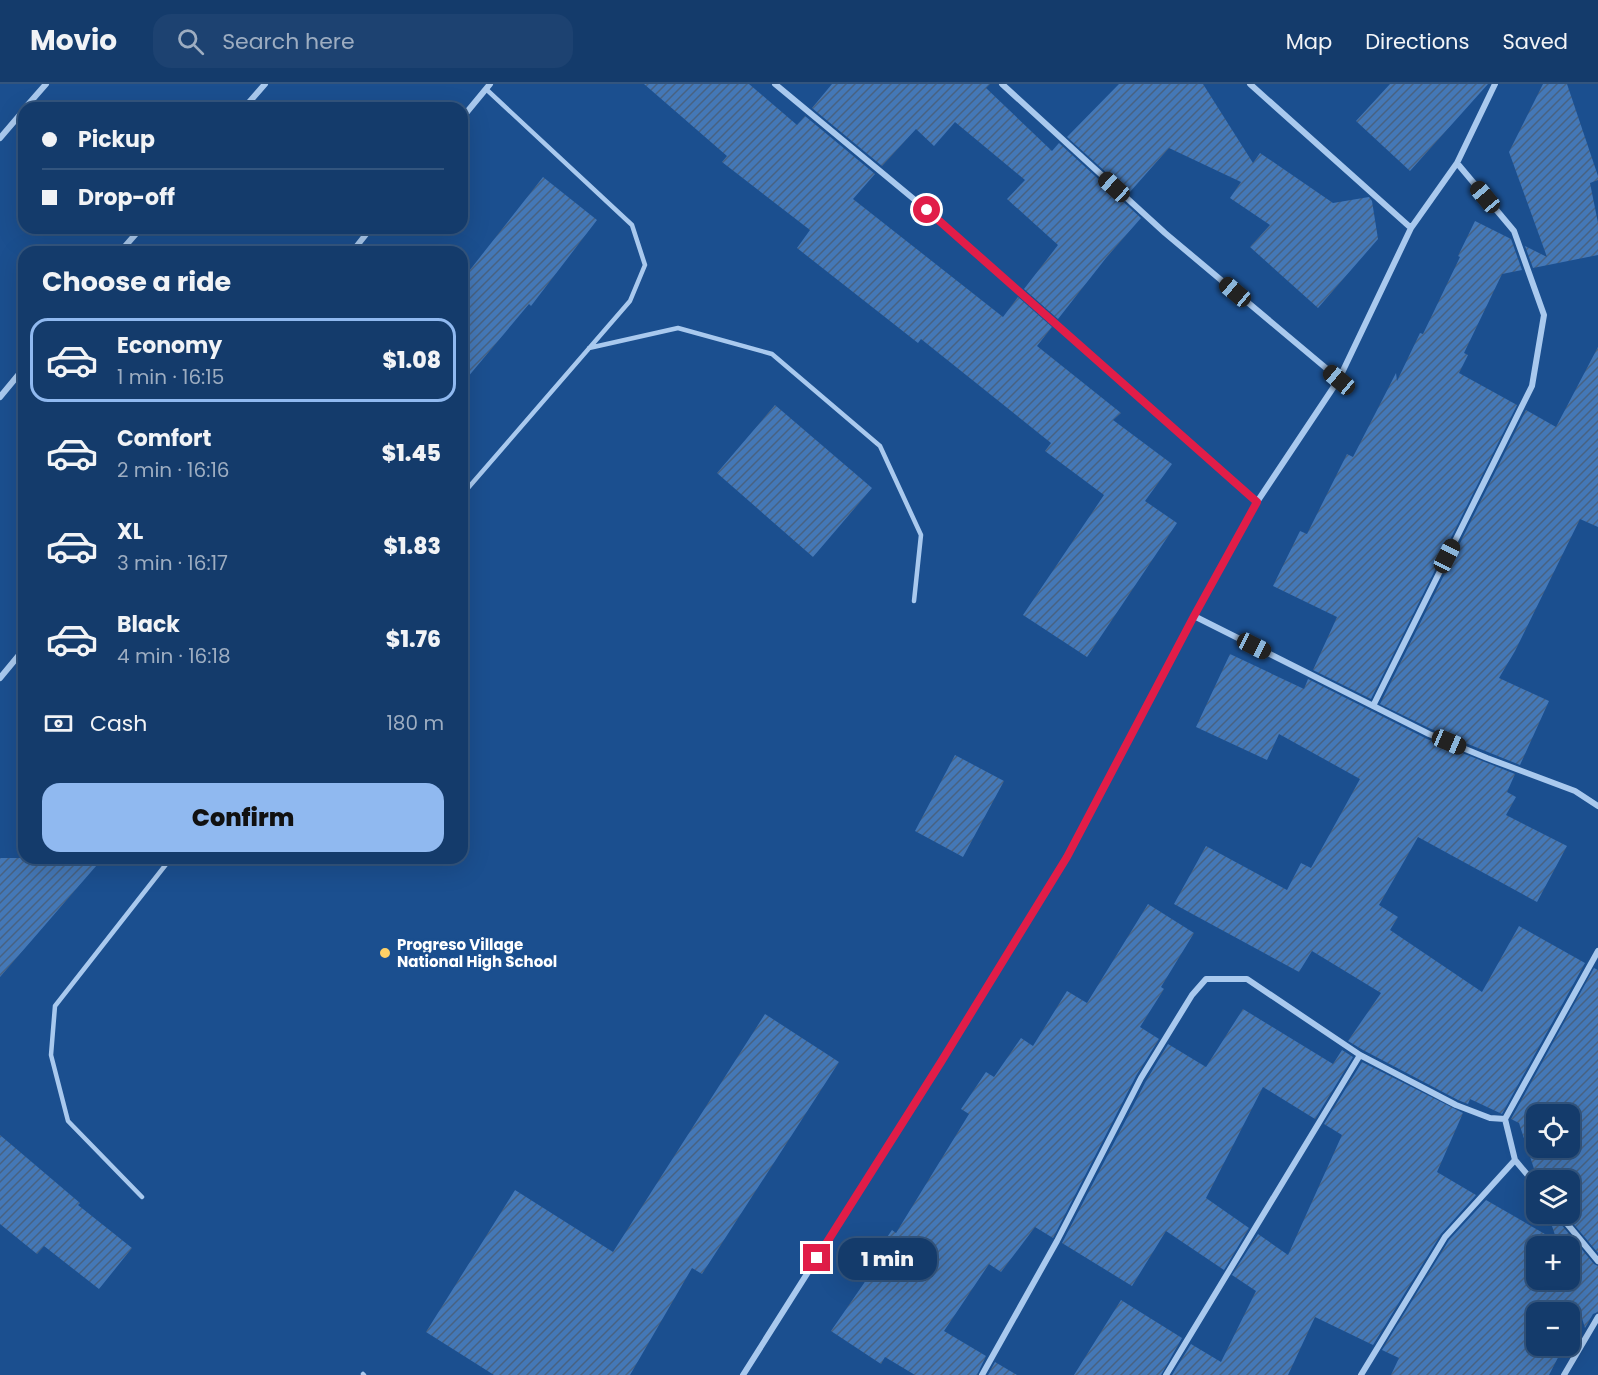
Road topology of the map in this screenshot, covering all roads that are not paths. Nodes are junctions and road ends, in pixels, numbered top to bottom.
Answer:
1 (46, 84) edge
2 (265, 84) edge
3 (775, 84) edge
4 (1002, 84) edge
5 (1250, 84) edge
6 (1495, 84) edge
7 (486, 86) edge
8 (31, 102) edge
9 (249, 102) edge
10 (468, 110) edge
11 (18, 117) edge
12 (0, 138) edge
13 (1457, 163) junction
14 (1411, 228) junction
15 (136, 234) edge
16 (367, 234) edge
17 (125, 246) edge
18 (357, 246) edge
19 (589, 348) junction
20 (18, 375) edge
21 (1339, 380) junction
22 (0, 397) edge
23 (468, 488) edge
24 (1257, 502) junction
25 (914, 601) dead end
26 (1194, 616) junction
27 (18, 656) edge
28 (0, 678) edge
29 (1373, 706) junction
30 (1598, 806) edge
31 (166, 864) edge
32 (1598, 951) edge
33 (1360, 1055) junction
34 (1505, 1119) junction
35 (1515, 1160) junction
36 (1526, 1173) edge
37 (142, 1197) dead end
38 (1567, 1224) edge
39 (1598, 1262) edge
40 (1598, 1317) edge
41 (743, 1375) edge
42 (982, 1375) edge
43 (1166, 1375) edge
44 (1361, 1375) edge
45 (1564, 1375) edge

1 - 8 street
2 - 9 street
3 - 24 street
4 - 21 street
5 - 14 street
6 - 13 street
7 - 10 street
7 - 19 lane
11 - 12 street
13 - 14 street
13 - 29 street
14 - 21 street
15 - 17 street
16 - 18 street
19 - 23 lane
19 - 25 lane
20 - 22 street
21 - 24 street
24 - 26 street
26 - 29 street
26 - 41 street
27 - 28 street
29 - 30 street
31 - 37 lane
32 - 34 street
33 - 34 street
33 - 42 street
33 - 43 street
34 - 35 street
35 - 36 street
35 - 44 street
38 - 39 street
40 - 45 street

